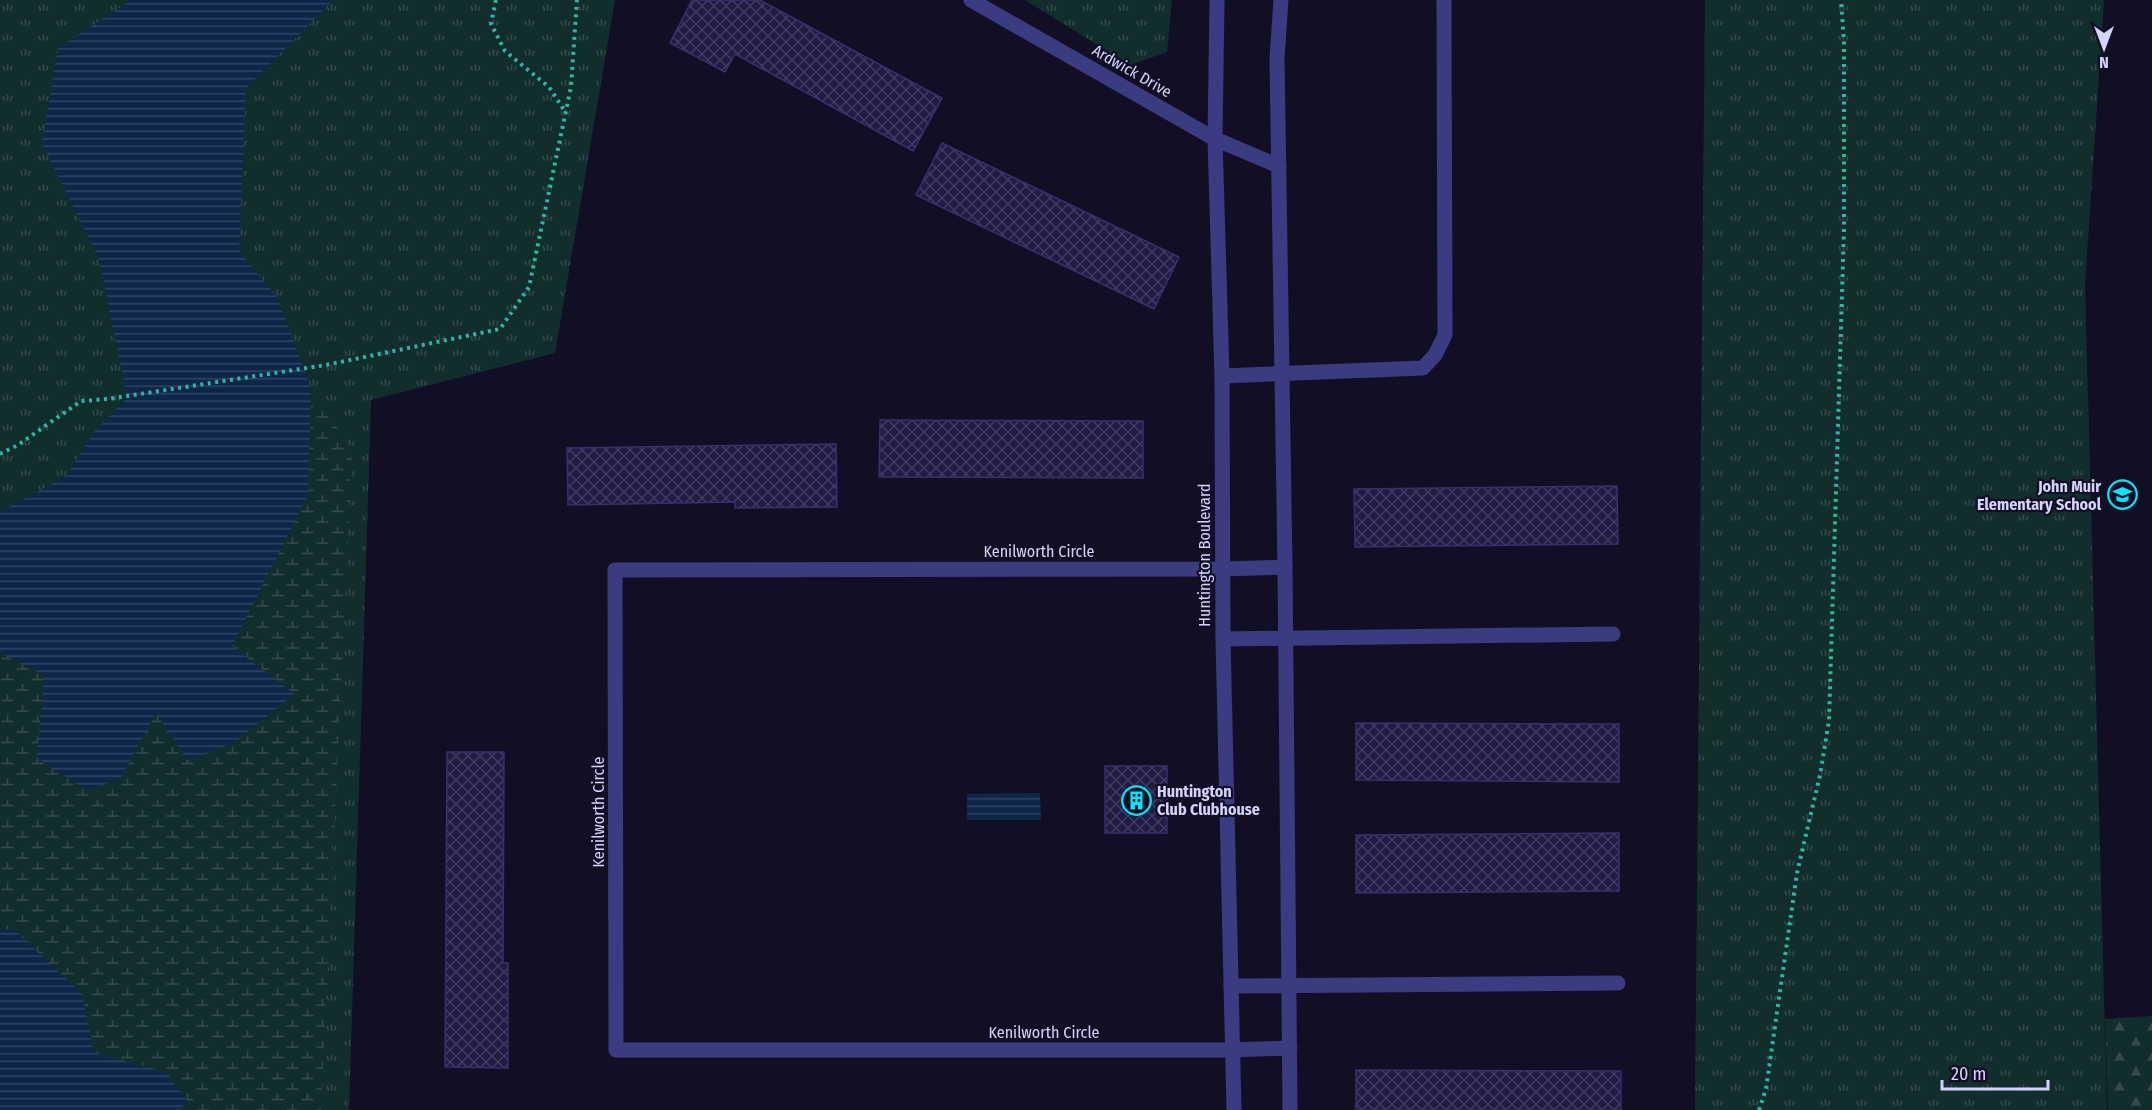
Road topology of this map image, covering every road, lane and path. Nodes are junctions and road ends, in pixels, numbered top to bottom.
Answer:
1 (496, 0) edge
2 (577, 0) edge
3 (971, 0) edge
4 (1217, 0) edge
5 (1281, 0) edge
6 (1444, 0) edge
7 (1841, 0) edge
8 (566, 113) junction
9 (1215, 139) junction
10 (1279, 166) junction
11 (1282, 373) junction
12 (1222, 376) junction
13 (0, 454) edge
14 (1286, 567) junction
15 (1223, 569) junction
16 (1613, 634) dead end
17 (1286, 638) junction
18 (1223, 639) junction
19 (1618, 982) dead end
20 (1290, 984) junction
21 (1231, 986) junction
22 (1290, 1048) junction
23 (1231, 1050) junction
24 (1234, 1110) edge
25 (1290, 1110) edge
26 (1759, 1110) edge

1 - 8 path
2 - 8 path
3 - 9 street, Ardwick Drive
4 - 9 street, Huntington Boulevard
5 - 10 street
6 - 11 street
7 - 26 path
8 - 13 path
9 - 10 street, Ardwick Drive
9 - 12 street, Huntington Boulevard
10 - 11 street
11 - 12 street
11 - 14 street
12 - 15 street, Huntington Boulevard
14 - 15 street, Kenilworth Circle
14 - 17 street
15 - 18 street, Huntington Boulevard
15 - 23 street, Kenilworth Circle
16 - 17 street
17 - 18 street
17 - 20 street
18 - 21 street, Huntington Boulevard
19 - 20 street
20 - 21 street
20 - 22 street
21 - 23 street, Huntington Boulevard
22 - 23 street, Kenilworth Circle
22 - 25 street
23 - 24 street, Huntington Boulevard

